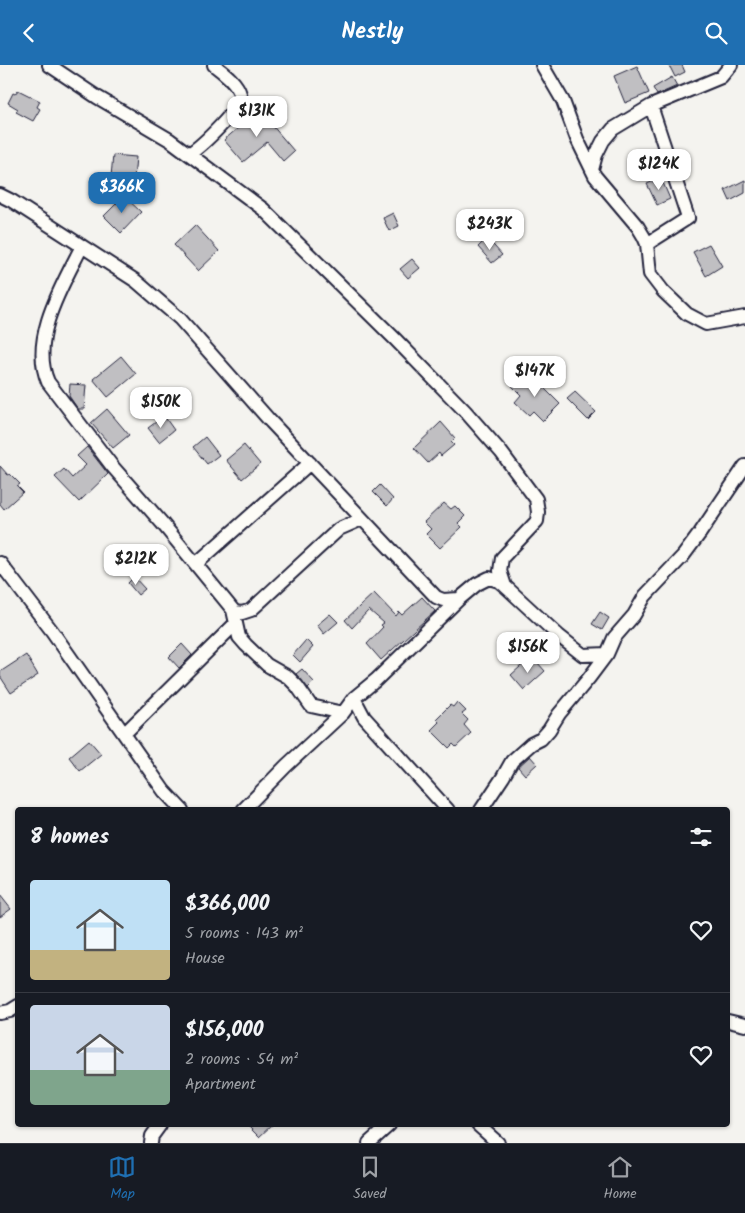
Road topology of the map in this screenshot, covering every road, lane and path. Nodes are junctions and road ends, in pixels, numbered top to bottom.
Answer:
1 (49, 65) edge
2 (214, 65) edge
3 (542, 65) edge
4 (731, 65) edge
5 (651, 106) junction
6 (189, 154) junction
7 (592, 170) junction
8 (0, 195) edge
9 (647, 244) junction
10 (82, 246) junction
11 (745, 317) edge
12 (310, 463) junction
13 (745, 466) edge
14 (362, 519) junction
15 (0, 563) edge
16 (196, 564) junction
17 (505, 585) junction
18 (458, 599) junction
19 (235, 617) junction
20 (606, 654) junction
21 (354, 698) junction
22 (343, 713) junction
23 (125, 733) junction
24 (179, 807) edge
25 (246, 807) edge
26 (445, 807) edge
27 (483, 807) edge
28 (15, 1008) edge
29 (0, 1013) edge
30 (730, 1021) edge
31 (745, 1025) edge
32 (158, 1127) edge
33 (387, 1127) edge
34 (480, 1127) edge
35 (151, 1143) edge
36 (370, 1143) edge
37 (498, 1143) edge

1 - 6 street
2 - 6 street
3 - 7 street
4 - 5 street
5 - 7 street
5 - 9 street
6 - 17 street
7 - 9 street
8 - 10 street
9 - 11 street
10 - 12 street
10 - 16 street
12 - 14 street
12 - 16 street
13 - 20 street
14 - 18 street
14 - 19 street
15 - 23 street
16 - 19 street
17 - 18 street
17 - 20 street
18 - 21 street
19 - 22 street
19 - 23 street
20 - 27 street
21 - 22 street
21 - 26 street
22 - 25 street
23 - 24 street
28 - 29 street
30 - 31 street
32 - 35 street
33 - 36 street
34 - 37 street

